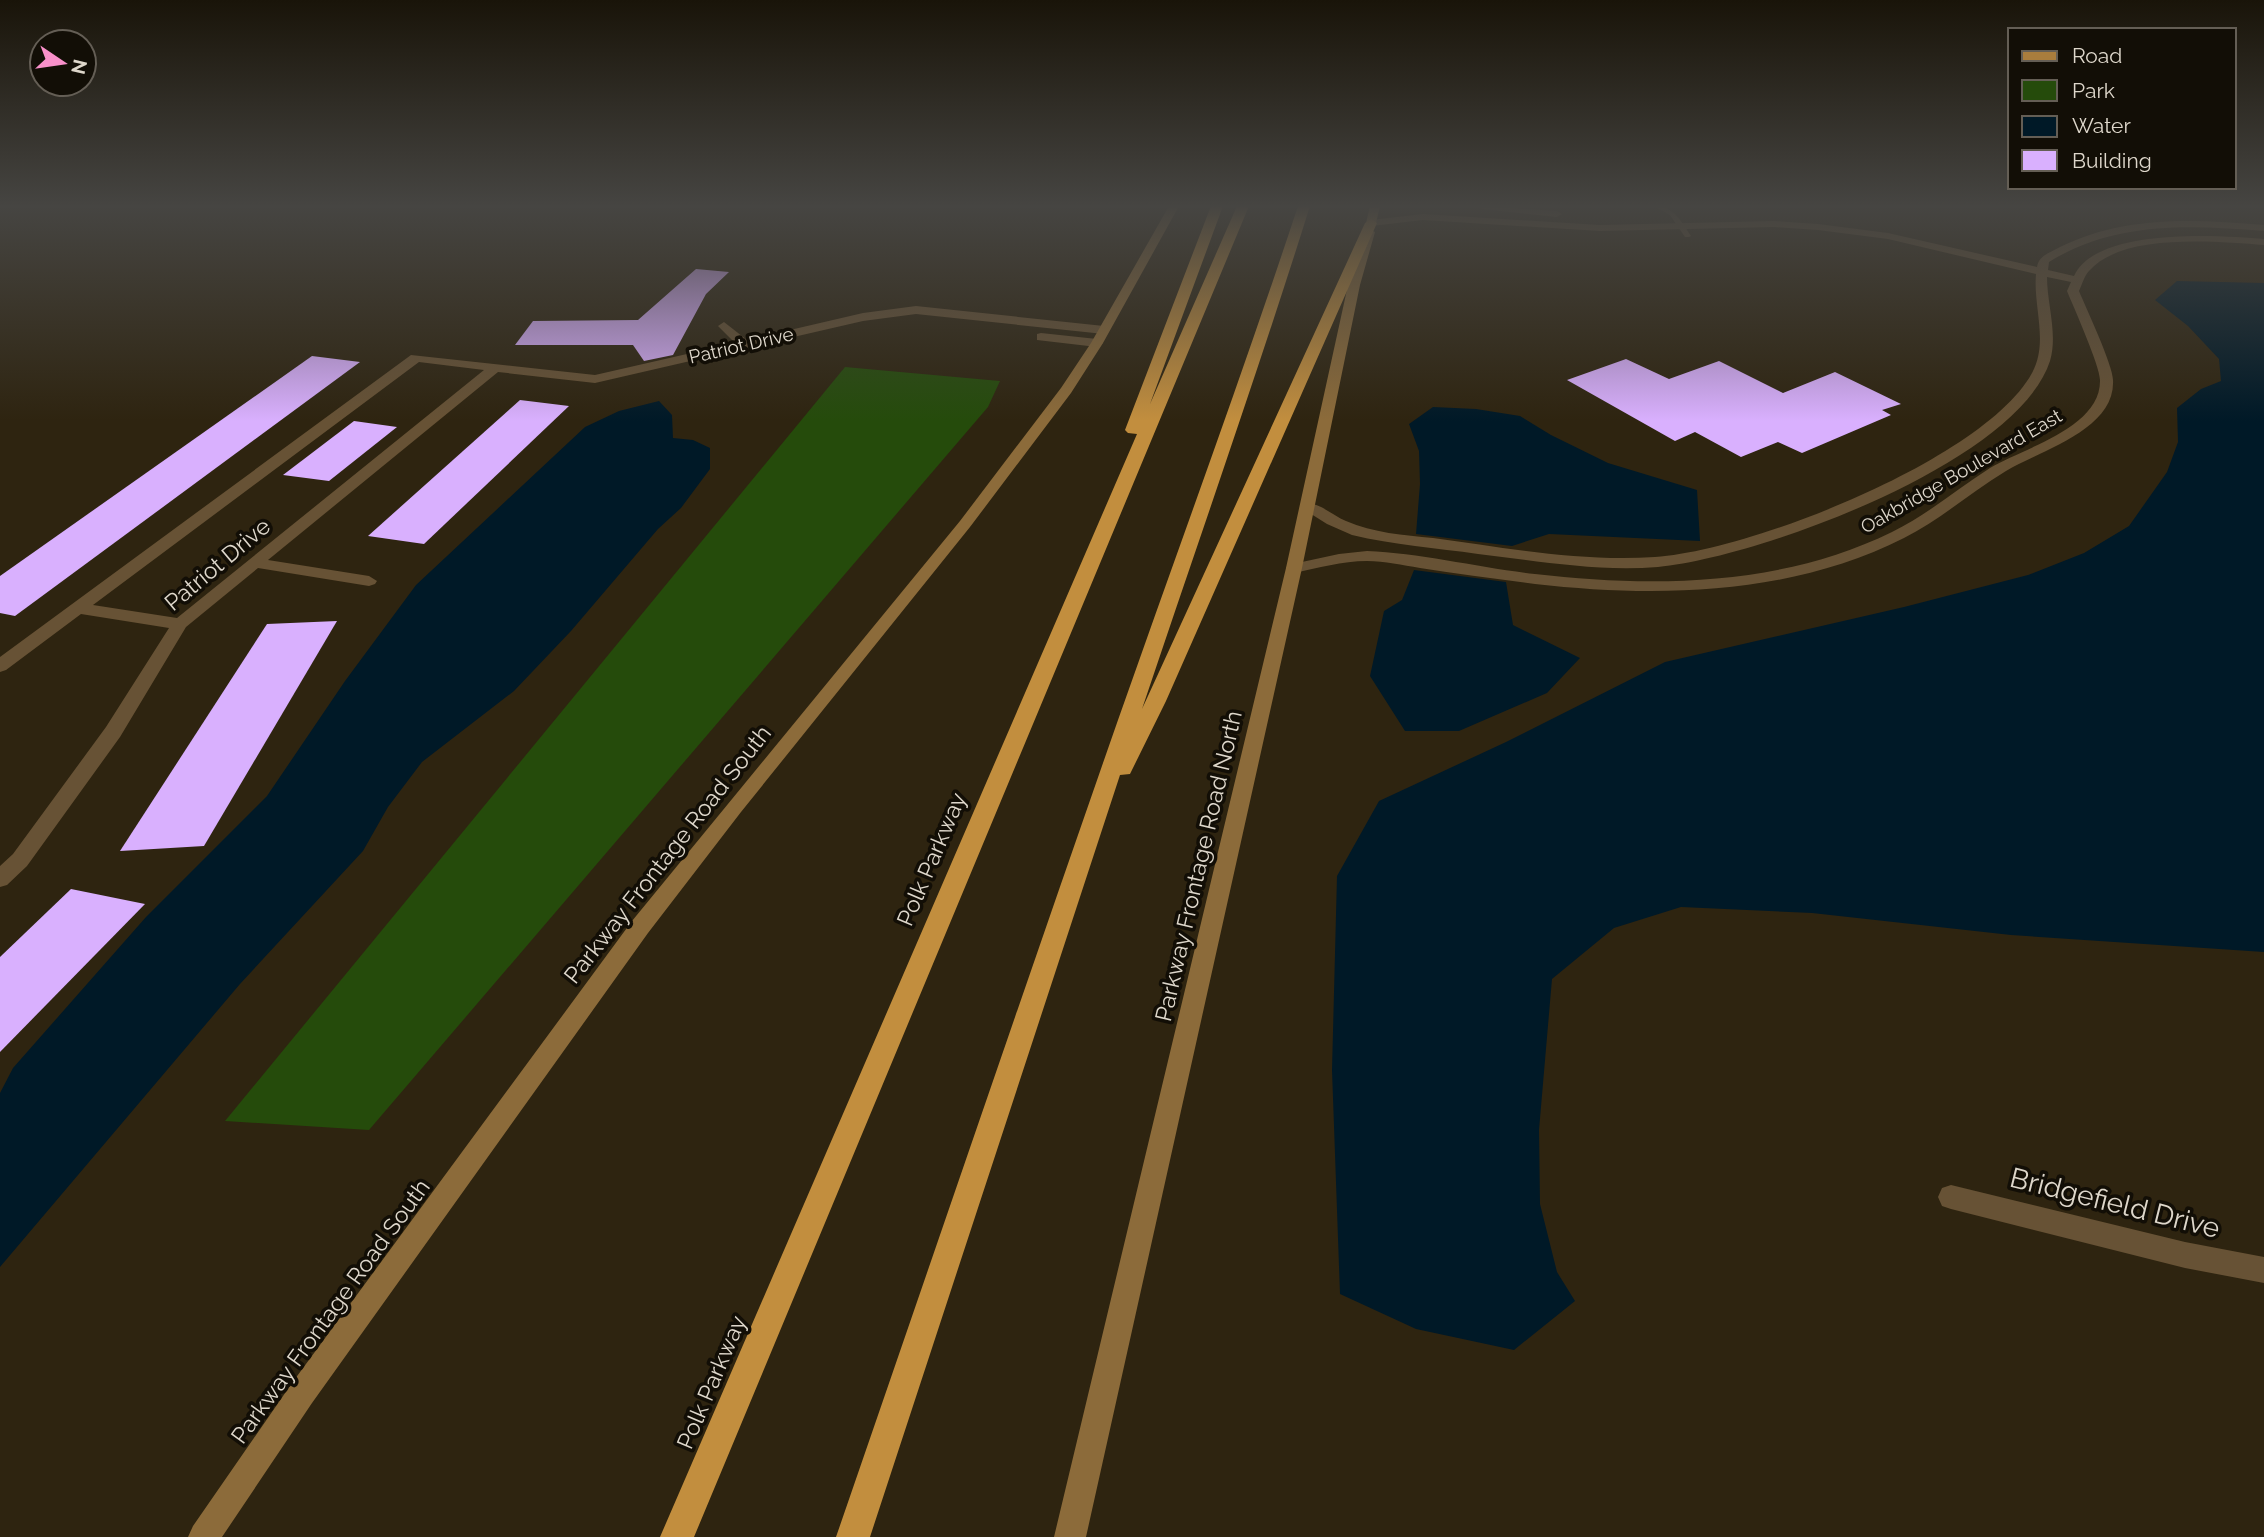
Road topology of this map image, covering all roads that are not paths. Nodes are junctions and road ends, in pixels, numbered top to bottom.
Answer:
1 (1133, 278) edge
2 (1190, 278) edge
3 (1212, 278) edge
4 (1281, 278) edge
5 (1344, 278) edge
6 (1356, 278) edge
7 (2040, 278) edge
8 (2078, 278) edge
9 (724, 326) dead end
10 (1100, 337) junction
11 (744, 344) junction
12 (494, 368) junction
13 (1308, 507) junction
14 (1102, 533) junction
15 (1410, 562) joint
16 (254, 563) junction
17 (1294, 568) junction
18 (1508, 575) joint
19 (369, 581) dead end
20 (77, 608) junction
21 (180, 624) junction
22 (0, 666) edge
23 (1084, 849) junction
24 (0, 879) edge
25 (1951, 1197) dead end
26 (2264, 1270) edge
27 (204, 1537) edge
28 (677, 1537) edge
29 (853, 1537) edge
30 (1070, 1537) edge

1 - 10 main road, Parkway Frontage Road South
2 - 14 highway
3 - 14 highway, Polk Parkway
4 - 23 highway
5 - 23 highway
6 - 13 main road, Parkway Frontage Road North
7 - 13 street, Oakbridge Boulevard East
8 - 18 street, Oakbridge Boulevard East
9 - 11 street
10 - 11 street, Patriot Drive
10 - 27 main road, Parkway Frontage Road South
11 - 12 street, Patriot Drive
12 - 16 street, Patriot Drive
12 - 20 street, Patriot Drive
13 - 17 main road, Parkway Frontage Road North
14 - 28 highway, Polk Parkway
15 - 17 street, Oakbridge Boulevard East
15 - 18 street, Oakbridge Boulevard East
16 - 19 street
16 - 21 street, Patriot Drive
17 - 30 main road, Parkway Frontage Road North
20 - 21 street
20 - 22 street, Patriot Drive
21 - 24 street, Patriot Drive
23 - 29 highway
25 - 26 street, Bridgefield Drive

